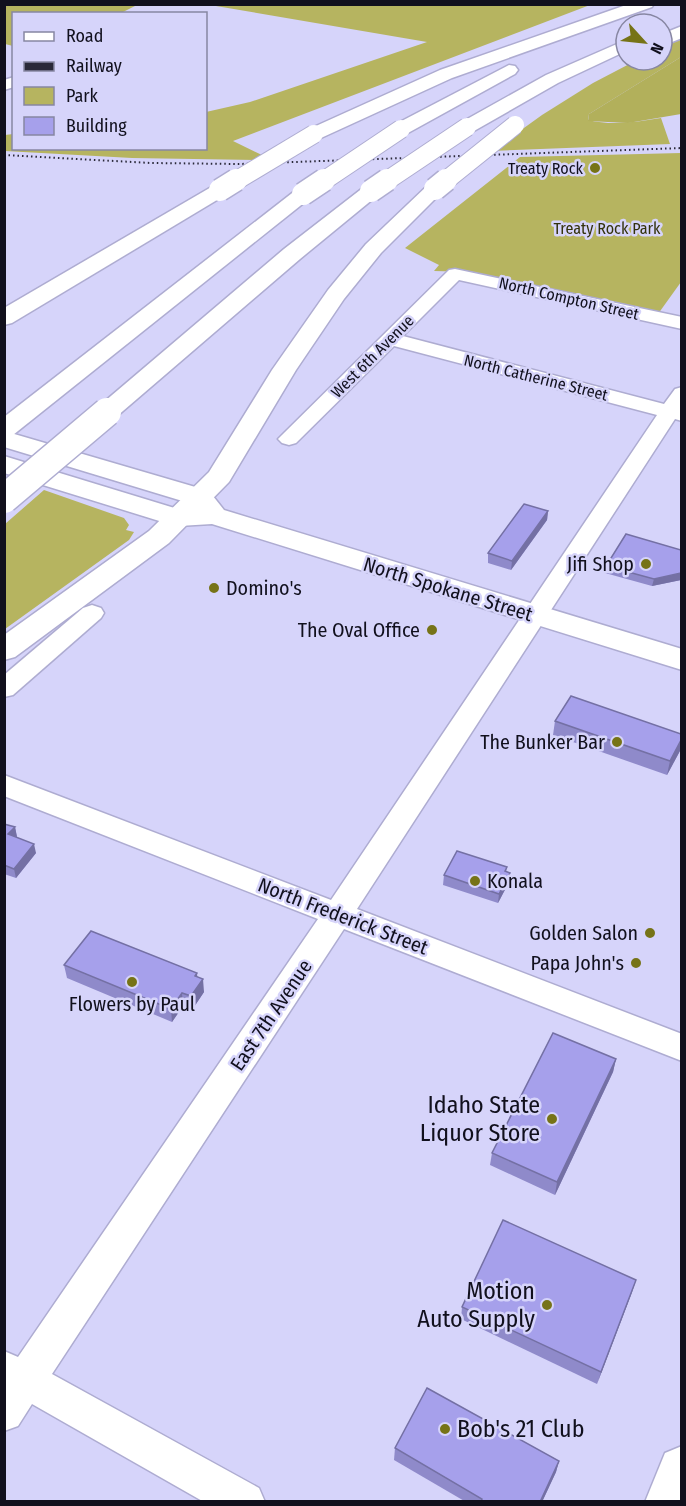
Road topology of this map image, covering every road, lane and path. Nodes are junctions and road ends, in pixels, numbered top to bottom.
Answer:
1 (646, 4) edge
2 (665, 4) edge
3 (614, 51) edge
4 (614, 65) edge
5 (559, 96) dead end
6 (532, 112) dead end
7 (455, 274) joint
8 (4, 318) edge
9 (681, 323) edge
10 (390, 339) junction
11 (677, 406) edge
12 (4, 430) edge
13 (4, 439) edge
14 (289, 439) dead end
15 (4, 464) edge
16 (4, 500) edge
17 (207, 507) junction
18 (179, 518) junction
19 (92, 613) dead end
20 (534, 616) junction
21 (4, 650) edge
22 (681, 660) edge
23 (4, 689) edge
24 (4, 785) edge
25 (338, 913) junction
26 (681, 1048) edge
27 (11, 1388) edge
28 (681, 1470) edge
29 (244, 1502) edge
30 (670, 1502) edge

1 - 8 main road, bridge
2 - 12 main road, bridge
3 - 16 main road, bridge
4 - 5 main road
6 - 17 main road, bridge
7 - 9 street, North Compton Street
7 - 10 street, West 6th Avenue
10 - 11 street, North Catherine Street
10 - 14 street, West 6th Avenue
11 - 20 street, East 7th Avenue
13 - 17 main road, North Spokane Street
15 - 18 main road, North Spokane Street
17 - 18 main road, North Spokane Street
17 - 20 main road, North Spokane Street
18 - 21 main road
19 - 23 street
20 - 22 main road, North Spokane Street
20 - 25 street, East 7th Avenue
24 - 25 street, North Frederick Street
25 - 26 street, North Frederick Street
25 - 27 street, East 7th Avenue
27 - 29 street
28 - 30 main road

